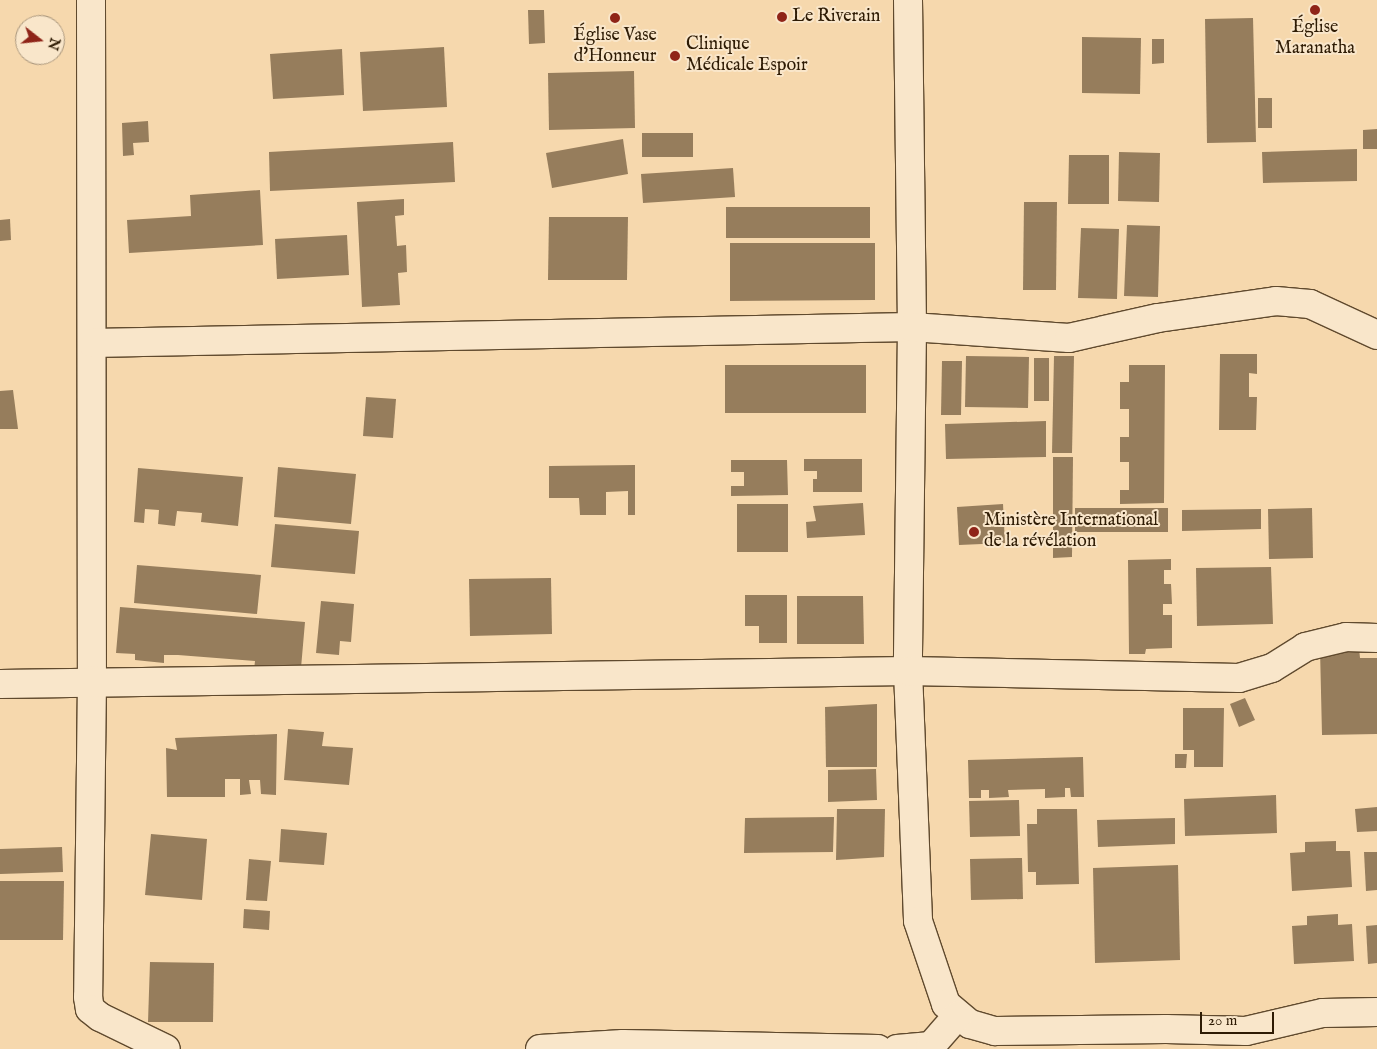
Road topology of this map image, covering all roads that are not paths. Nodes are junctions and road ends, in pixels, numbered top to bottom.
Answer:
1 (91, 0) edge
2 (908, 0) edge
3 (912, 327) junction
4 (1377, 335) edge
5 (92, 344) junction
6 (1377, 638) edge
7 (908, 671) junction
8 (92, 680) junction
9 (0, 684) edge
10 (1377, 1012) edge
11 (958, 1015) junction
12 (166, 1049) edge
13 (540, 1049) edge
14 (878, 1049) edge
15 (897, 1049) edge

1 - 5 street
2 - 3 street
3 - 4 street
3 - 5 street
3 - 7 street
5 - 8 street
6 - 7 street
7 - 8 street
7 - 11 street
8 - 9 street
8 - 12 street
10 - 11 street
11 - 15 street
13 - 14 street

